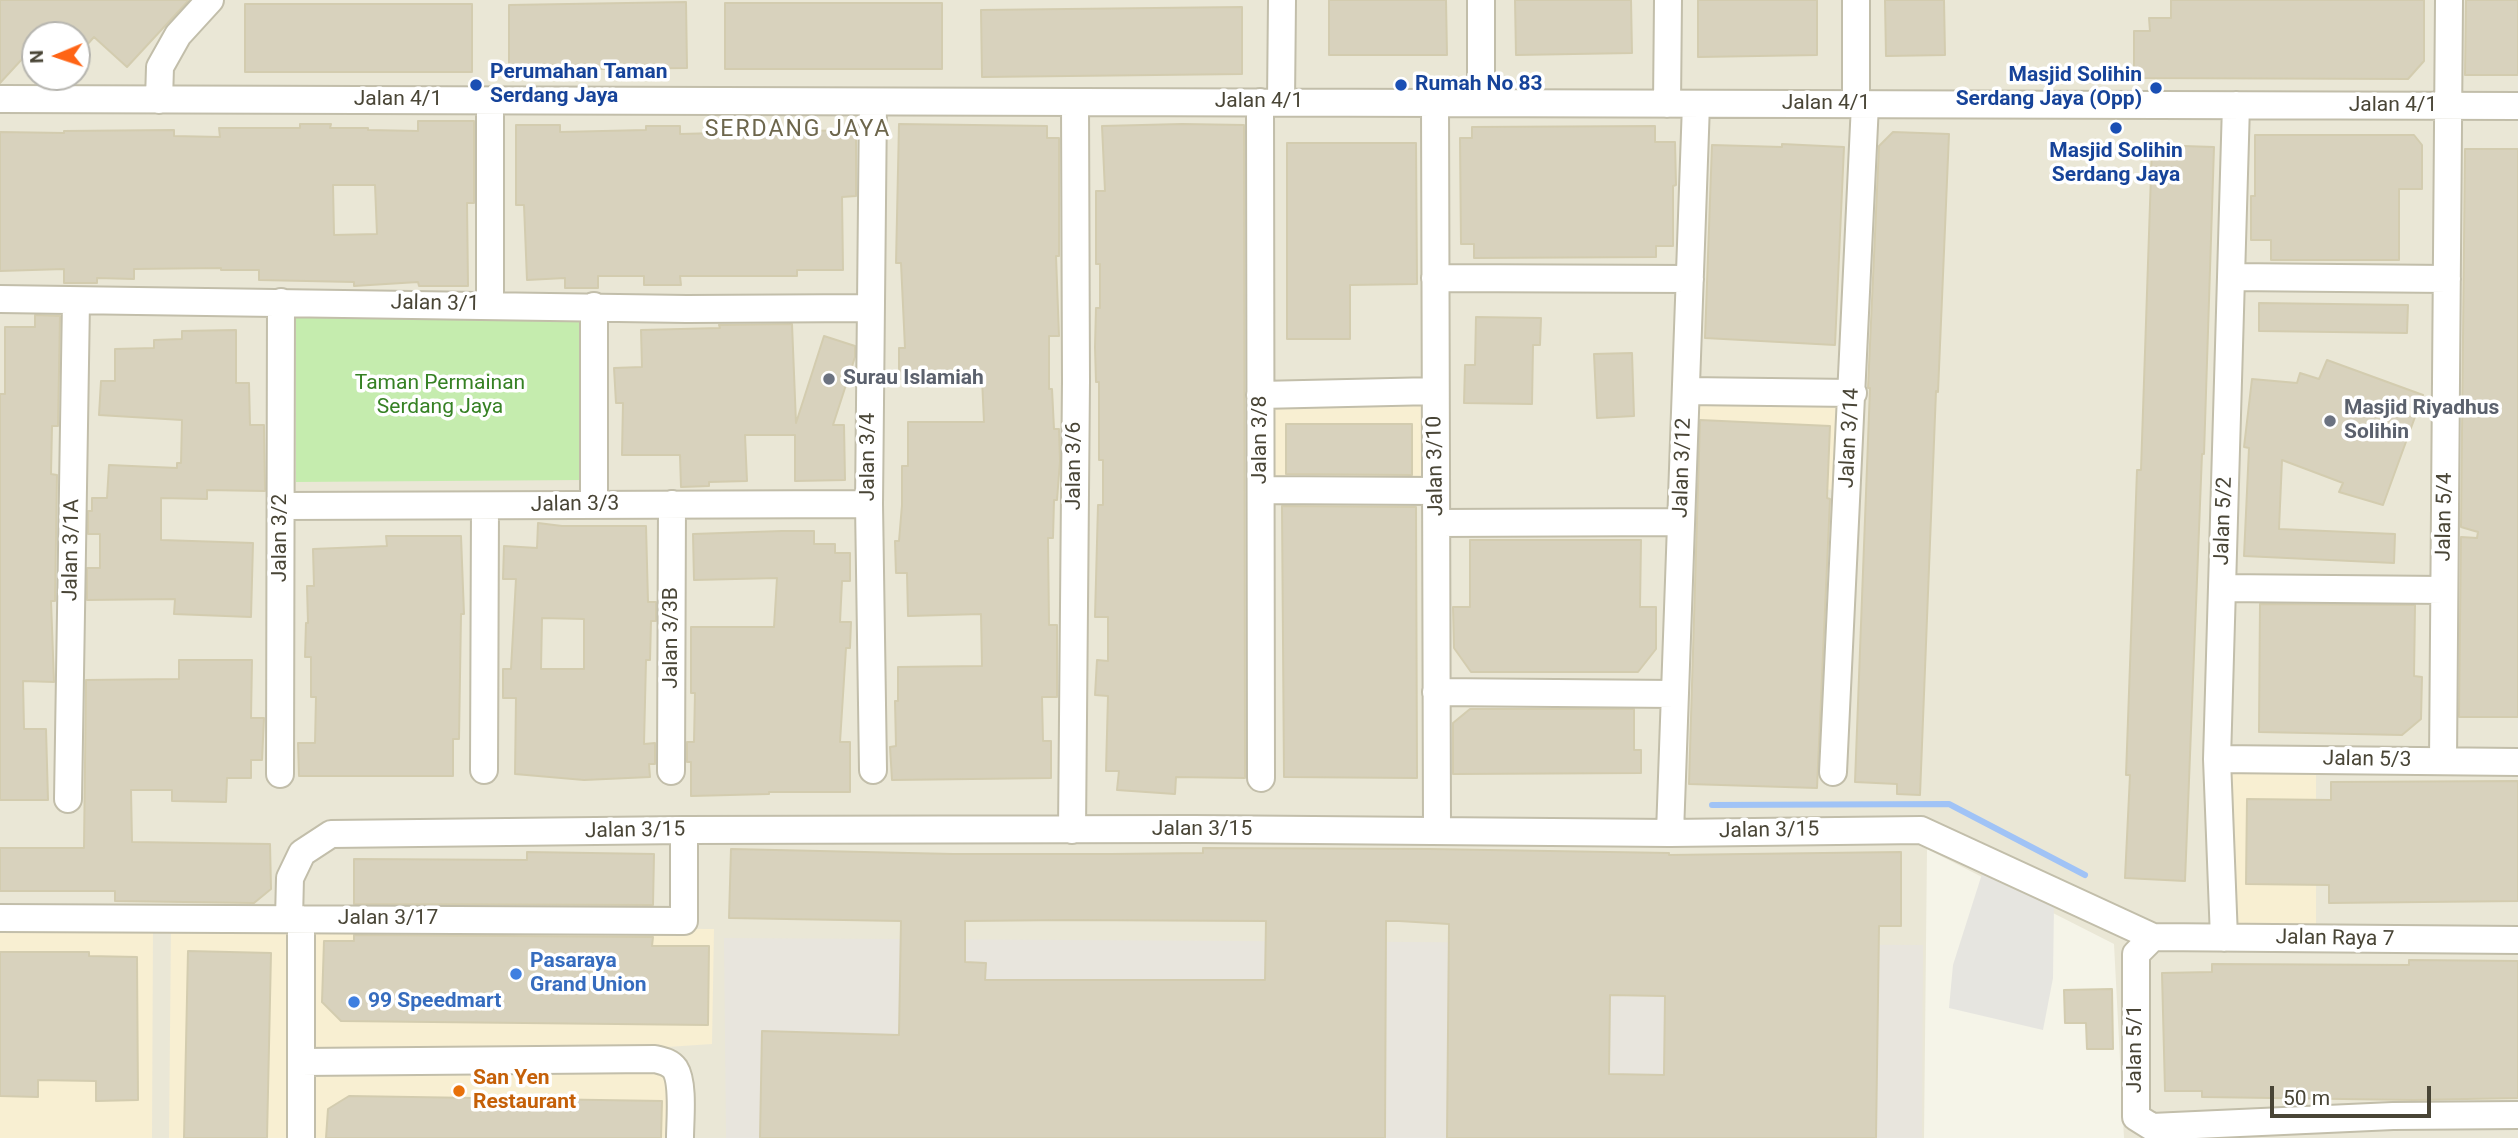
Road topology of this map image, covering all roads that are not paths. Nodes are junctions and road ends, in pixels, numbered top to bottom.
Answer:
1 (211, 0) edge
2 (1282, 0) edge
3 (1480, 0) edge
4 (1668, 0) edge
5 (1856, 0) edge
6 (2449, 0) edge
7 (0, 99) edge
8 (159, 100) junction
9 (490, 101) junction
10 (873, 102) junction
11 (1075, 102) junction
12 (1270, 103) junction
13 (1435, 103) junction
14 (1482, 103) junction
15 (1667, 104) junction
16 (1696, 104) junction
17 (1861, 104) junction
18 (2236, 105) junction
19 (2448, 106) junction
20 (2518, 106) edge
21 (2231, 277) junction
22 (1435, 278) junction
23 (1690, 279) junction
24 (2447, 279) junction
25 (0, 299) edge
26 (76, 301) junction
27 (281, 302) junction
28 (490, 304) junction
29 (594, 306) junction
30 (870, 308) junction
31 (1435, 391) junction
32 (1686, 391) junction
33 (1853, 393) junction
34 (1260, 395) junction
35 (1261, 490) junction
36 (1436, 491) junction
37 (672, 504) junction
38 (869, 504) junction
39 (594, 505) junction
40 (281, 506) junction
41 (485, 506) junction
42 (1681, 522) junction
43 (1437, 523) junction
44 (2222, 588) junction
45 (2444, 590) junction
46 (1436, 692) junction
47 (1675, 694) junction
48 (2217, 759) junction
49 (2443, 761) junction
50 (2518, 762) edge
51 (484, 770) dead end
52 (873, 770) dead end
53 (671, 771) dead end
54 (1833, 772) dead end
55 (280, 775) dead end
56 (1261, 778) dead end
57 (68, 799) dead end
58 (684, 830) junction
59 (1072, 830) junction
60 (1437, 830) junction
61 (1670, 833) junction
62 (0, 918) edge
63 (295, 919) junction
64 (2152, 937) junction
65 (2224, 938) junction
66 (2518, 940) edge
67 (301, 1062) junction
68 (2518, 1115) edge
69 (301, 1138) edge
70 (680, 1138) edge

1 - 8 street
2 - 12 street, Jalan 3/8
3 - 14 street
4 - 15 street
5 - 17 street, Jalan 3/14
6 - 19 street, Jalan 5/4
7 - 8 street, Jalan 4/1
8 - 9 street, Jalan 4/1
9 - 10 street, Jalan 4/1
9 - 28 street
10 - 11 street, Jalan 4/1
10 - 30 street, Jalan 3/4
11 - 12 street, Jalan 4/1
11 - 59 street, Jalan 3/6
12 - 13 street, Jalan 4/1
12 - 34 street, Jalan 3/8
13 - 14 street, Jalan 4/1
13 - 22 street, Jalan 3/10
14 - 15 street, Jalan 4/1
15 - 16 street, Jalan 4/1
16 - 17 street, Jalan 4/1
16 - 23 street, Jalan 3/12
17 - 18 street, Jalan 4/1
17 - 33 street, Jalan 3/14
18 - 19 street, Jalan 4/1
18 - 21 street, Jalan 5/2
19 - 20 street, Jalan 4/1
19 - 24 street, Jalan 5/4
21 - 24 street
21 - 44 street, Jalan 5/2
22 - 23 street
22 - 31 street, Jalan 3/10
23 - 32 street, Jalan 3/12
24 - 45 street, Jalan 5/4
25 - 26 street, Jalan 3/1
26 - 27 street, Jalan 3/1
26 - 57 street, Jalan 3/1A
27 - 28 street, Jalan 3/1
27 - 40 street, Jalan 3/2
28 - 29 street, Jalan 3/1
29 - 30 street, Jalan 3/1
29 - 39 street
30 - 38 street, Jalan 3/4
31 - 34 street
31 - 36 street, Jalan 3/10
32 - 33 street
32 - 42 street, Jalan 3/12
33 - 54 street, Jalan 3/14
34 - 35 street, Jalan 3/8
35 - 36 street
35 - 56 street, Jalan 3/8
36 - 43 street, Jalan 3/10
37 - 38 street, Jalan 3/3
37 - 39 street, Jalan 3/3
37 - 53 street, Jalan 3/3B
38 - 52 street, Jalan 3/4
39 - 41 street, Jalan 3/3
40 - 41 street, Jalan 3/3
40 - 55 street, Jalan 3/2
41 - 51 street
42 - 43 street
42 - 47 street, Jalan 3/12
43 - 46 street, Jalan 3/10
44 - 45 street
44 - 48 street, Jalan 5/2
45 - 49 street, Jalan 5/4
46 - 47 street
46 - 60 street, Jalan 3/10
47 - 61 street, Jalan 3/12
48 - 49 street, Jalan 5/3
48 - 65 street, Jalan 5/2
49 - 50 street, Jalan 5/3
58 - 59 street, Jalan 3/15
58 - 63 street, Jalan 3/15
58 - 63 street, Jalan 3/17
59 - 60 street, Jalan 3/15
60 - 61 street, Jalan 3/15
61 - 64 street, Jalan 3/15
62 - 63 street, Jalan 3/17
63 - 67 street, Jalan 3/15
64 - 65 street, Jalan Raya 7
64 - 68 street, Jalan 5/1
65 - 66 street, Jalan Raya 7
67 - 69 street, Jalan 3/15
67 - 70 street

